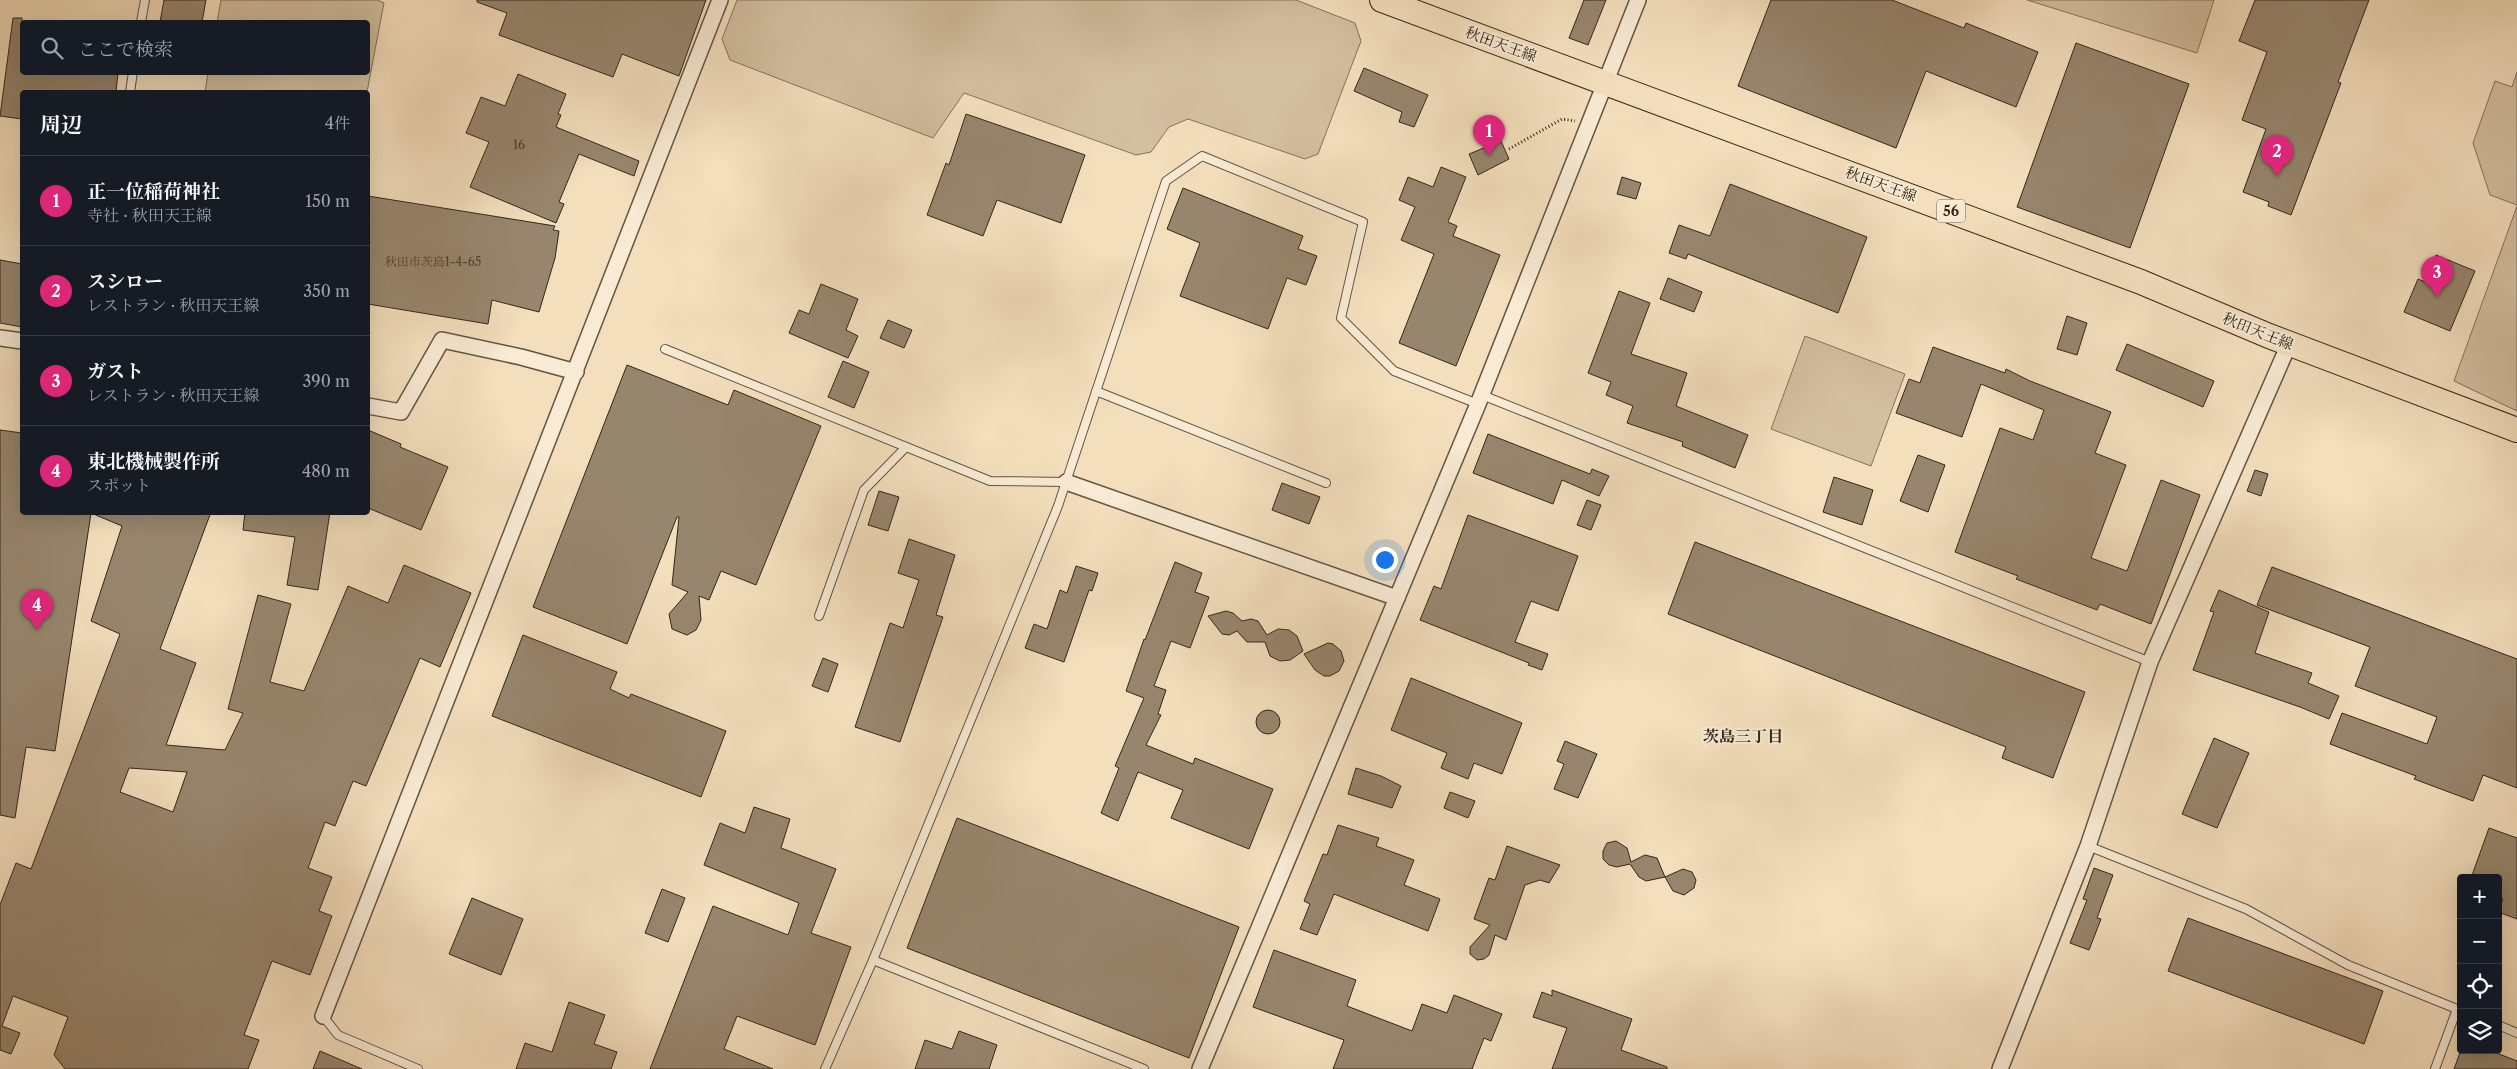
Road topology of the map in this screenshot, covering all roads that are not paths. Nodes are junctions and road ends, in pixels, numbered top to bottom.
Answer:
1 (145, 0) edge
2 (720, 0) edge
3 (1382, 0) edge
4 (1638, 0) edge
5 (141, 20) edge
6 (133, 75) edge
7 (1606, 82) junction
8 (130, 90) edge
9 (0, 338) edge
10 (20, 341) edge
11 (2289, 344) junction
12 (665, 349) dead end
13 (576, 372) junction
14 (1096, 391) junction
15 (1480, 400) junction
16 (370, 406) edge
17 (2517, 430) edge
18 (906, 447) junction
19 (1066, 482) junction
20 (1326, 483) dead end
21 (1397, 598) junction
22 (819, 616) dead end
23 (2150, 662) junction
24 (2088, 846) junction
25 (872, 960) junction
26 (2457, 1009) edge
27 (2457, 1015) edge
28 (323, 1016) joint
29 (2502, 1027) edge
30 (2517, 1033) edge
31 (418, 1069) edge
32 (825, 1069) edge
33 (1144, 1069) edge
34 (1200, 1069) edge
35 (2000, 1069) edge
36 (2435, 1069) edge

1 - 5 lane
2 - 13 street
3 - 7 main road, 秋田天王線 / 56
4 - 7 street
6 - 8 lane
7 - 11 main road, 秋田天王線 / 56
7 - 15 street
9 - 10 street
11 - 17 main road, 秋田天王線 / 56
11 - 23 street
12 - 18 lane
13 - 16 street
13 - 28 street
14 - 15 lane
14 - 19 lane
14 - 20 lane
15 - 21 street
15 - 23 lane
18 - 19 lane
18 - 22 lane
19 - 21 street
19 - 25 lane
21 - 34 street
23 - 24 street
24 - 26 lane
24 - 35 street
25 - 32 lane
25 - 33 lane
27 - 36 lane
28 - 31 lane
29 - 30 lane

